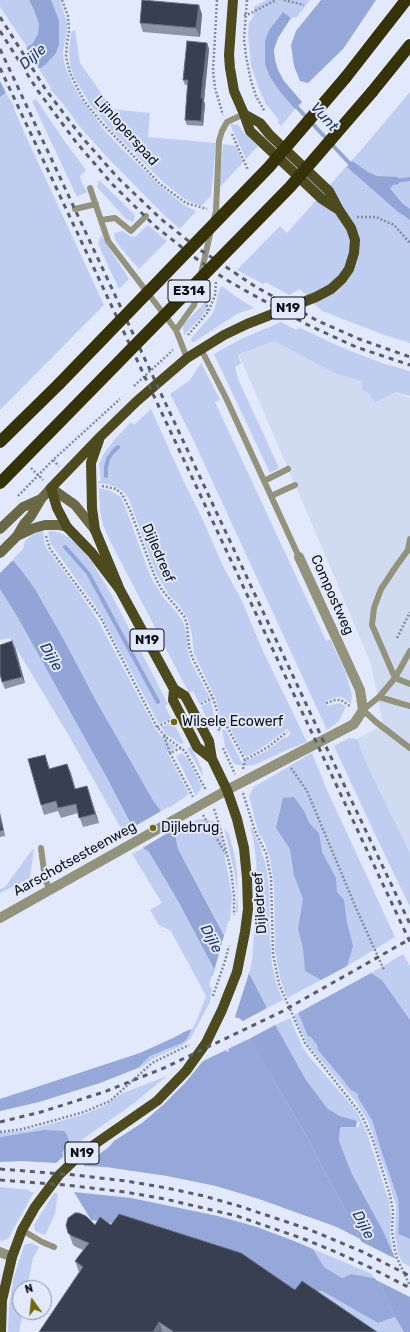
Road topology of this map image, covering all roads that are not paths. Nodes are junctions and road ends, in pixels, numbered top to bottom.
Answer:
1 (233, 0) edge
2 (406, 0) edge
3 (410, 45) edge
4 (244, 114) junction
5 (90, 188) dead end
6 (96, 204) junction
7 (75, 209) dead end
8 (146, 216) dead end
9 (101, 220) junction
10 (176, 330) junction
11 (201, 349) junction
12 (187, 358) junction
13 (100, 437) junction
14 (0, 442) edge
15 (288, 469) dead end
16 (264, 481) junction
17 (0, 483) edge
18 (295, 485) dead end
19 (51, 488) junction
20 (271, 496) junction
21 (41, 499) junction
22 (3, 526) edge
23 (67, 527) junction
24 (96, 530) junction
25 (17, 536) junction
26 (410, 539) edge
27 (409, 550) edge
28 (0, 553) edge
29 (300, 557) joint
30 (120, 590) junction
31 (410, 652) edge
32 (395, 678) junction
33 (410, 684) edge
34 (379, 697) junction
35 (410, 706) edge
36 (363, 710) junction
37 (410, 748) edge
38 (227, 790) junction
39 (41, 848) dead end
40 (50, 890) junction
41 (0, 918) edge
42 (22, 1230) junction
43 (54, 1247) dead end
44 (0, 1252) edge
45 (12, 1257) junction
46 (0, 1332) edge

1 - 4 main road
2 - 14 highway, E314, bridge
3 - 17 highway, E314, bridge
4 - 10 lane
4 - 11 main road, N19
5 - 6 lane
6 - 7 lane
6 - 9 lane
8 - 9 lane
9 - 10 lane
10 - 12 lane
11 - 12 main road, N19
11 - 16 lane, Compostweg
12 - 13 main road, N19
13 - 19 main road, N19
13 - 24 main road, N19
15 - 16 lane
16 - 20 lane, Compostweg
18 - 20 lane
19 - 21 street
19 - 23 main road, N19
19 - 24 street, N19
20 - 29 lane, Compostweg
21 - 22 street
21 - 25 street
23 - 25 street
23 - 30 main road, N19
24 - 30 main road, N19
25 - 28 street
26 - 27 lane
27 - 32 lane
29 - 36 street, Compostweg
30 - 38 main road, N19
31 - 32 lane
32 - 33 lane
32 - 34 lane
34 - 35 lane
34 - 36 lane
36 - 37 lane
36 - 38 street
38 - 40 street, Aarschotsesteenweg
38 - 42 main road, N19
39 - 40 lane
40 - 41 street, Aarschotsesteenweg
42 - 43 lane
42 - 45 main road, N19
44 - 45 street
45 - 46 main road, N19

